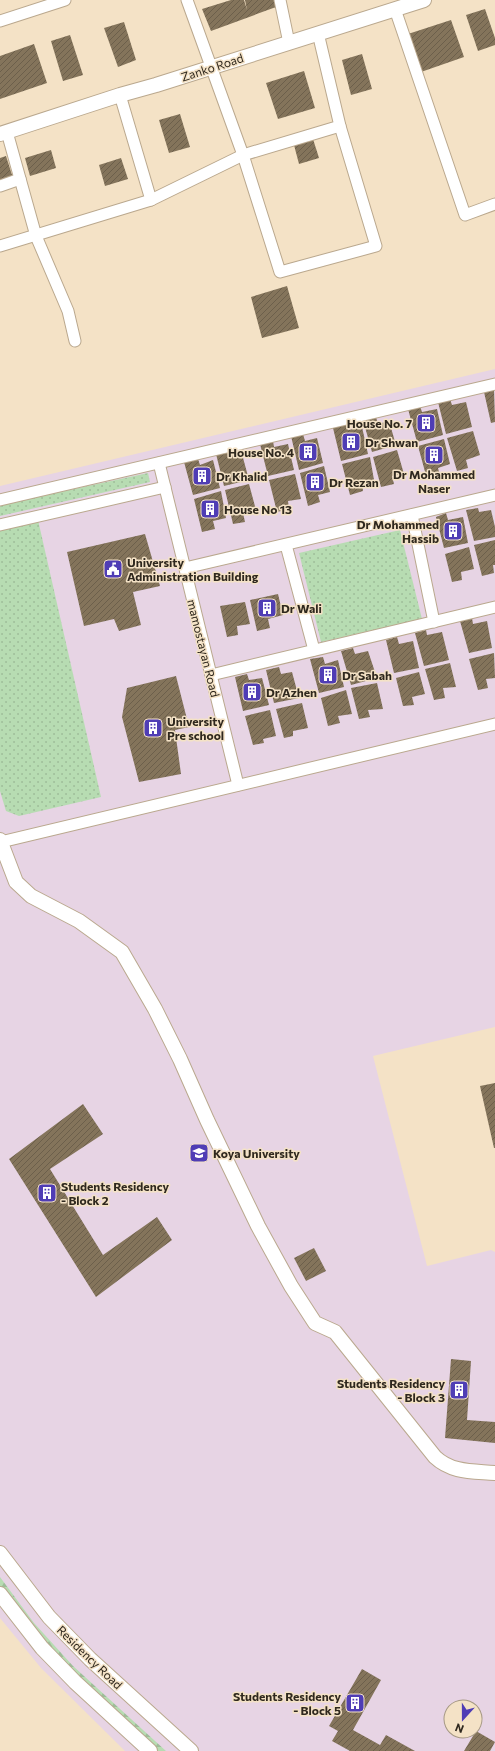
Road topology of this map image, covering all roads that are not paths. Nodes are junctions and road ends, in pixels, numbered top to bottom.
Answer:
1 (65, 0) edge
2 (187, 0) edge
3 (280, 0) edge
4 (424, 0) edge
5 (44, 3) edge
6 (395, 9) junction
7 (0, 20) edge
8 (318, 33) junction
9 (289, 42) junction
10 (211, 67) junction
11 (120, 95) junction
12 (340, 126) junction
13 (4, 133) edge
14 (243, 155) junction
15 (20, 179) junction
16 (0, 186) edge
17 (151, 200) junction
18 (495, 204) edge
19 (36, 236) junction
20 (0, 246) edge
21 (75, 341) dead end
22 (495, 384) edge
23 (159, 463) junction
24 (165, 487) junction
25 (495, 495) edge
26 (0, 500) edge
27 (412, 515) junction
28 (0, 525) edge
29 (286, 544) junction
30 (185, 568) junction
31 (495, 607) edge
32 (434, 622) junction
33 (314, 650) junction
34 (211, 675) junction
35 (495, 724) edge
36 (238, 786) junction
37 (0, 841) edge
38 (495, 1473) edge
39 (0, 1553) edge
40 (0, 1594) edge
41 (150, 1751) edge
42 (191, 1751) edge

1 - 5 street
2 - 10 street
3 - 9 street
4 - 6 street, Zanko Road
5 - 7 street
6 - 8 street, Zanko Road
6 - 18 street
8 - 9 street, Zanko Road
8 - 12 street
9 - 10 street, Zanko Road
10 - 11 street, Zanko Road
10 - 14 street
11 - 13 street, Zanko Road
11 - 17 street
12 - 14 street
12 - 14 street
13 - 15 street
14 - 17 street
15 - 16 street
15 - 19 street
17 - 19 street
19 - 20 street
19 - 21 street
22 - 23 street
23 - 24 street, mamostayan Road
23 - 26 street
24 - 28 street
24 - 30 street, mamostayan Road
25 - 27 street
27 - 29 street
27 - 32 street
29 - 30 street
29 - 33 street
30 - 34 street, mamostayan Road
31 - 32 street
32 - 33 street
33 - 34 street
34 - 36 street, mamostayan Road
35 - 36 street
36 - 37 street
37 - 38 street
39 - 42 street, Residency Road
40 - 41 street

